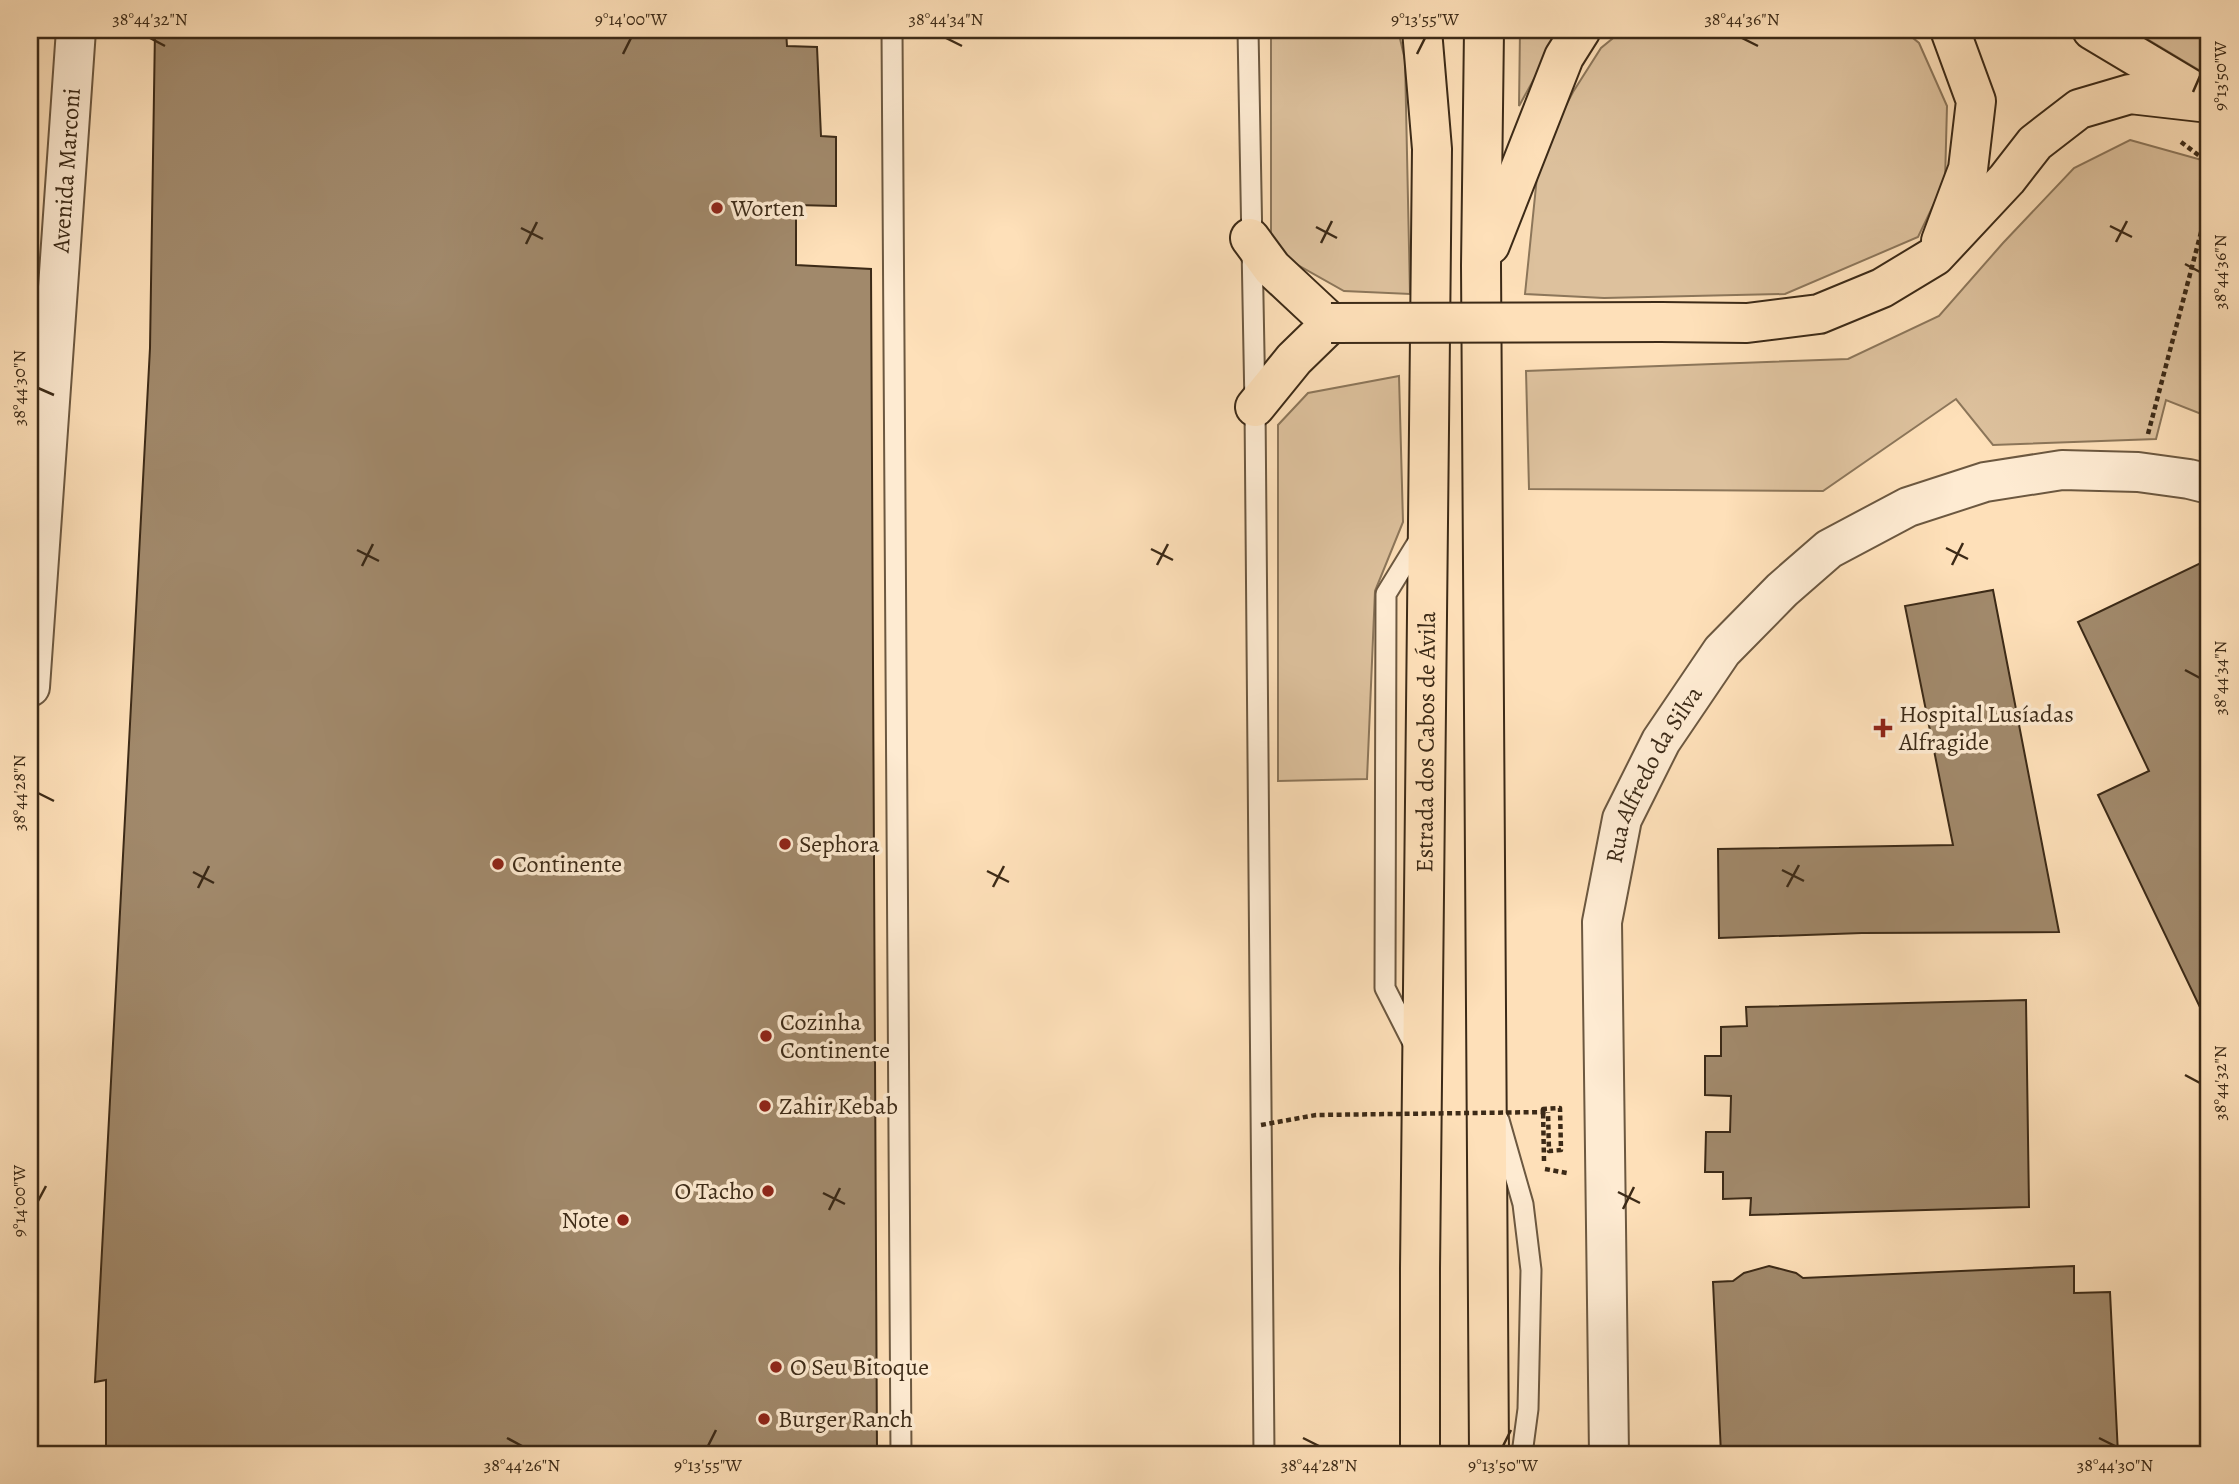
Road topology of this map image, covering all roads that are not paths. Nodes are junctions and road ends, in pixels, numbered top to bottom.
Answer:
1 (76, 30) edge
2 (892, 30) edge
3 (1248, 30) edge
4 (1422, 30) edge
5 (1484, 30) edge
6 (1581, 30) edge
7 (1950, 30) edge
8 (2092, 30) edge
9 (2209, 102) edge
10 (1250, 238) junction
11 (1935, 256) junction
12 (1481, 266) junction
13 (1331, 323) junction
14 (1255, 407) junction
15 (2209, 484) edge
16 (30, 687) edge
17 (1487, 1076) junction
18 (901, 1454) edge
19 (1264, 1454) edge
20 (1420, 1454) edge
21 (1489, 1454) edge
22 (1522, 1454) edge
23 (1609, 1454) edge

1 - 16 street, Avenida Marconi
2 - 18 lane
3 - 10 lane
4 - 20 highway, Estrada dos Cabos de Ávila
5 - 12 highway
6 - 12 highway
7 - 11 highway
8 - 9 highway
9 - 11 highway
10 - 13 highway
10 - 14 lane
11 - 13 highway, bridge
12 - 17 highway
13 - 14 highway
14 - 19 lane
15 - 23 street, Rua Alfredo da Silva
17 - 21 highway
17 - 22 lane

